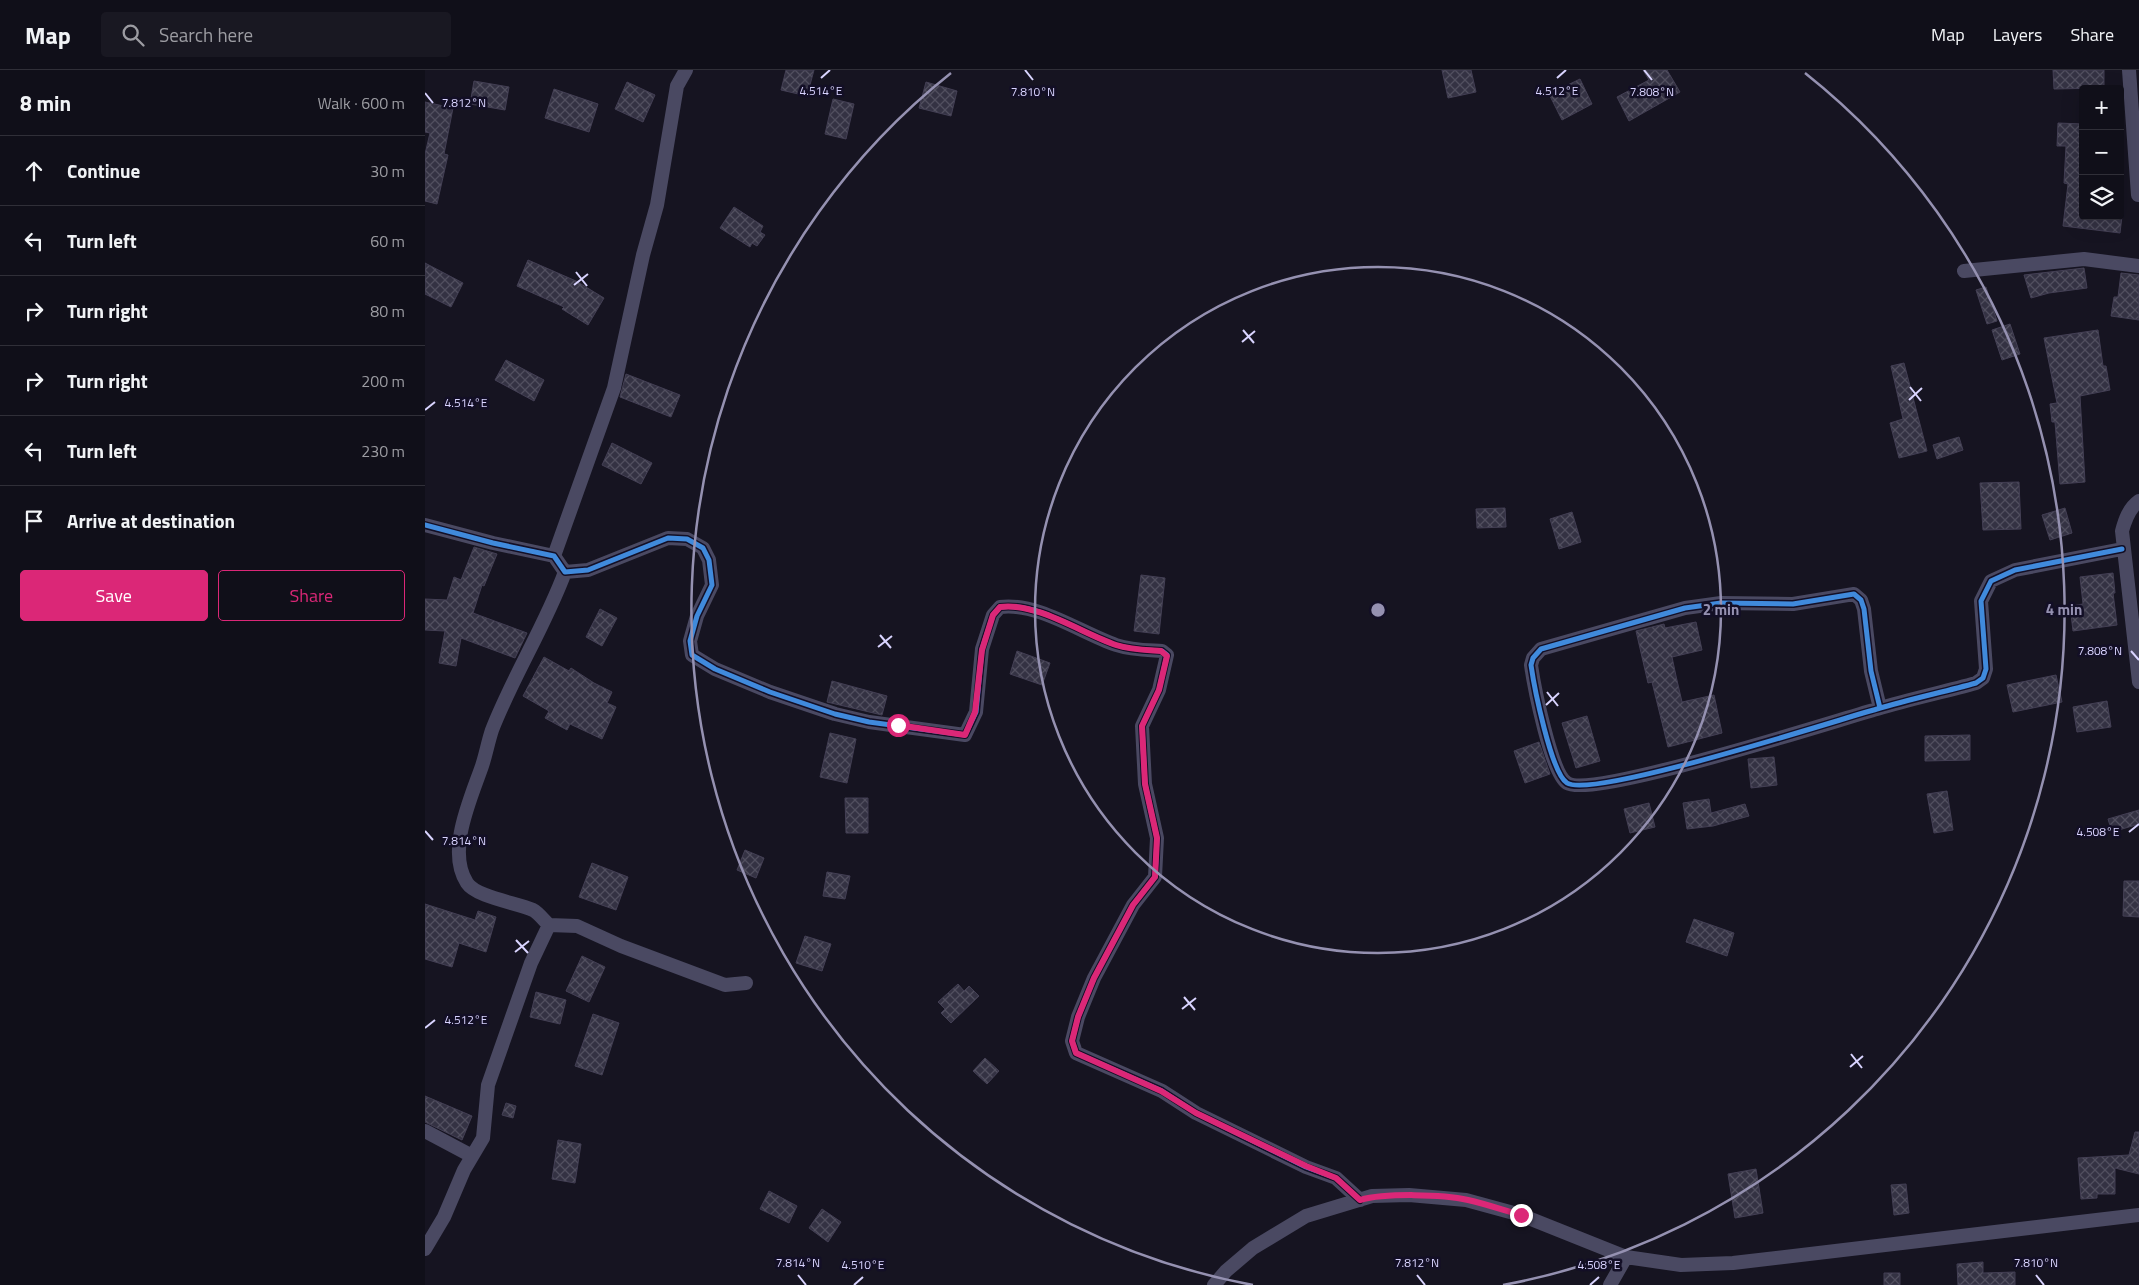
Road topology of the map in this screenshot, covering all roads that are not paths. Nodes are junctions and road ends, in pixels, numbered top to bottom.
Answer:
1 (686, 70) edge
2 (2129, 70) edge
3 (2138, 195) edge
4 (2139, 266) edge
5 (1964, 271) dead end
6 (2139, 501) edge
7 (425, 525) edge
8 (2122, 549) junction
9 (554, 556) junction
10 (565, 572) junction
11 (2139, 682) edge
12 (1880, 708) junction
13 (549, 925) junction
14 (746, 983) dead end
15 (425, 1131) edge
16 (472, 1156) junction
17 (1360, 1200) junction
18 (2139, 1215) edge
19 (425, 1250) edge
20 (1626, 1257) junction
21 (1214, 1285) edge
22 (1610, 1285) edge

1 - 9 street
2 - 3 street
4 - 5 street
6 - 8 street
7 - 9 street
8 - 11 street
8 - 12 street
9 - 10 street
10 - 13 street
10 - 17 street
12 - 12 street
13 - 14 street
13 - 16 street
15 - 16 street
16 - 19 street
17 - 20 street
17 - 21 street
18 - 20 street
20 - 22 street

